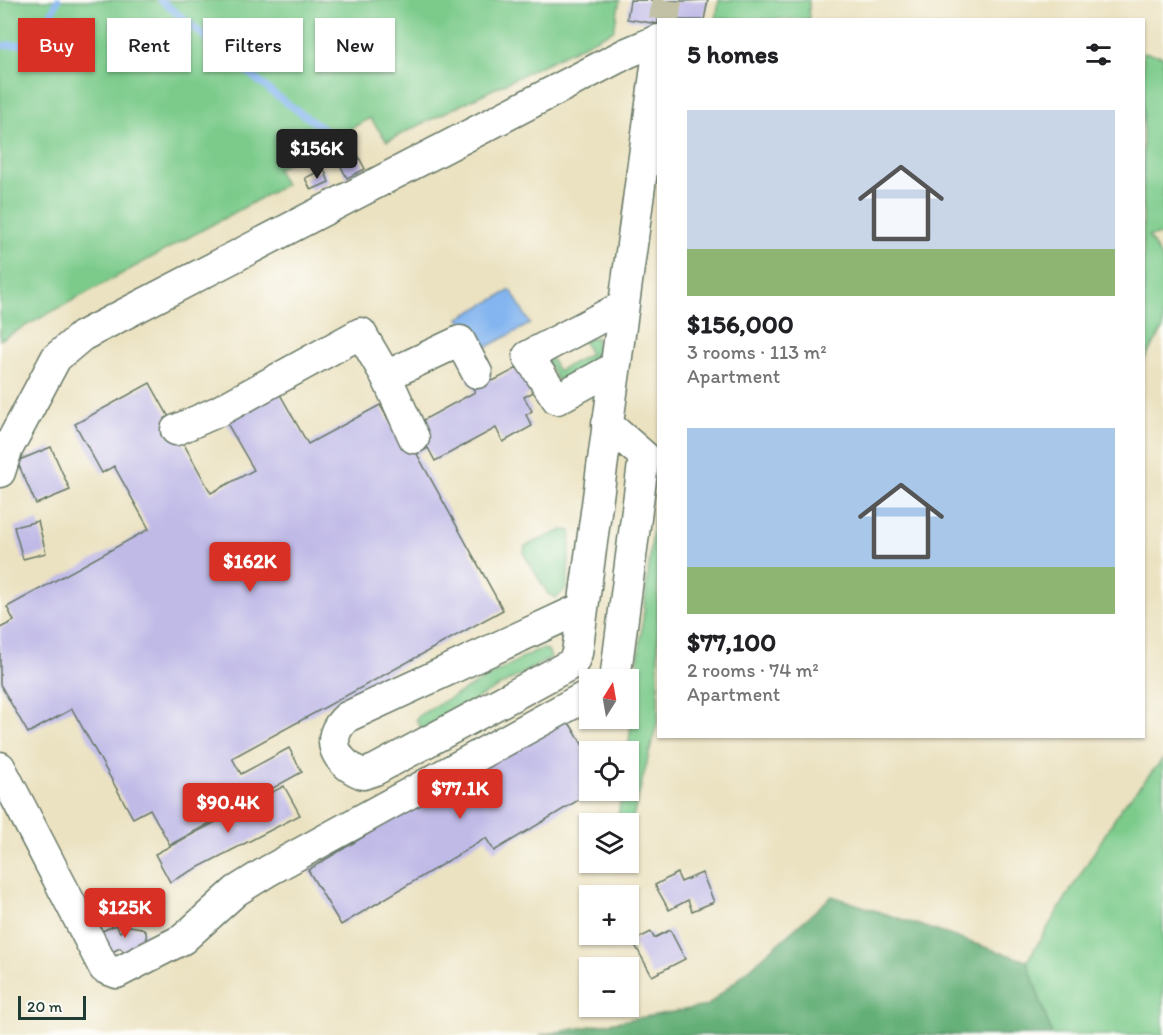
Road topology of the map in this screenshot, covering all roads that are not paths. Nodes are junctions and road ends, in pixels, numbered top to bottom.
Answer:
1 (657, 40) edge
2 (657, 59) edge
3 (623, 306) junction
4 (614, 368) junction
5 (477, 373) dead end
6 (386, 376) junction
7 (607, 424) junction
8 (176, 430) dead end
9 (414, 438) dead end
10 (0, 471) edge
11 (582, 608) junction
12 (616, 669) edge
13 (579, 700) edge
14 (0, 767) edge

1 - 10 lane
2 - 3 lane
3 - 4 lane
3 - 4 lane
4 - 7 lane
5 - 6 lane
6 - 8 lane
6 - 9 lane
7 - 11 lane
7 - 12 lane
11 - 11 lane
13 - 14 lane

